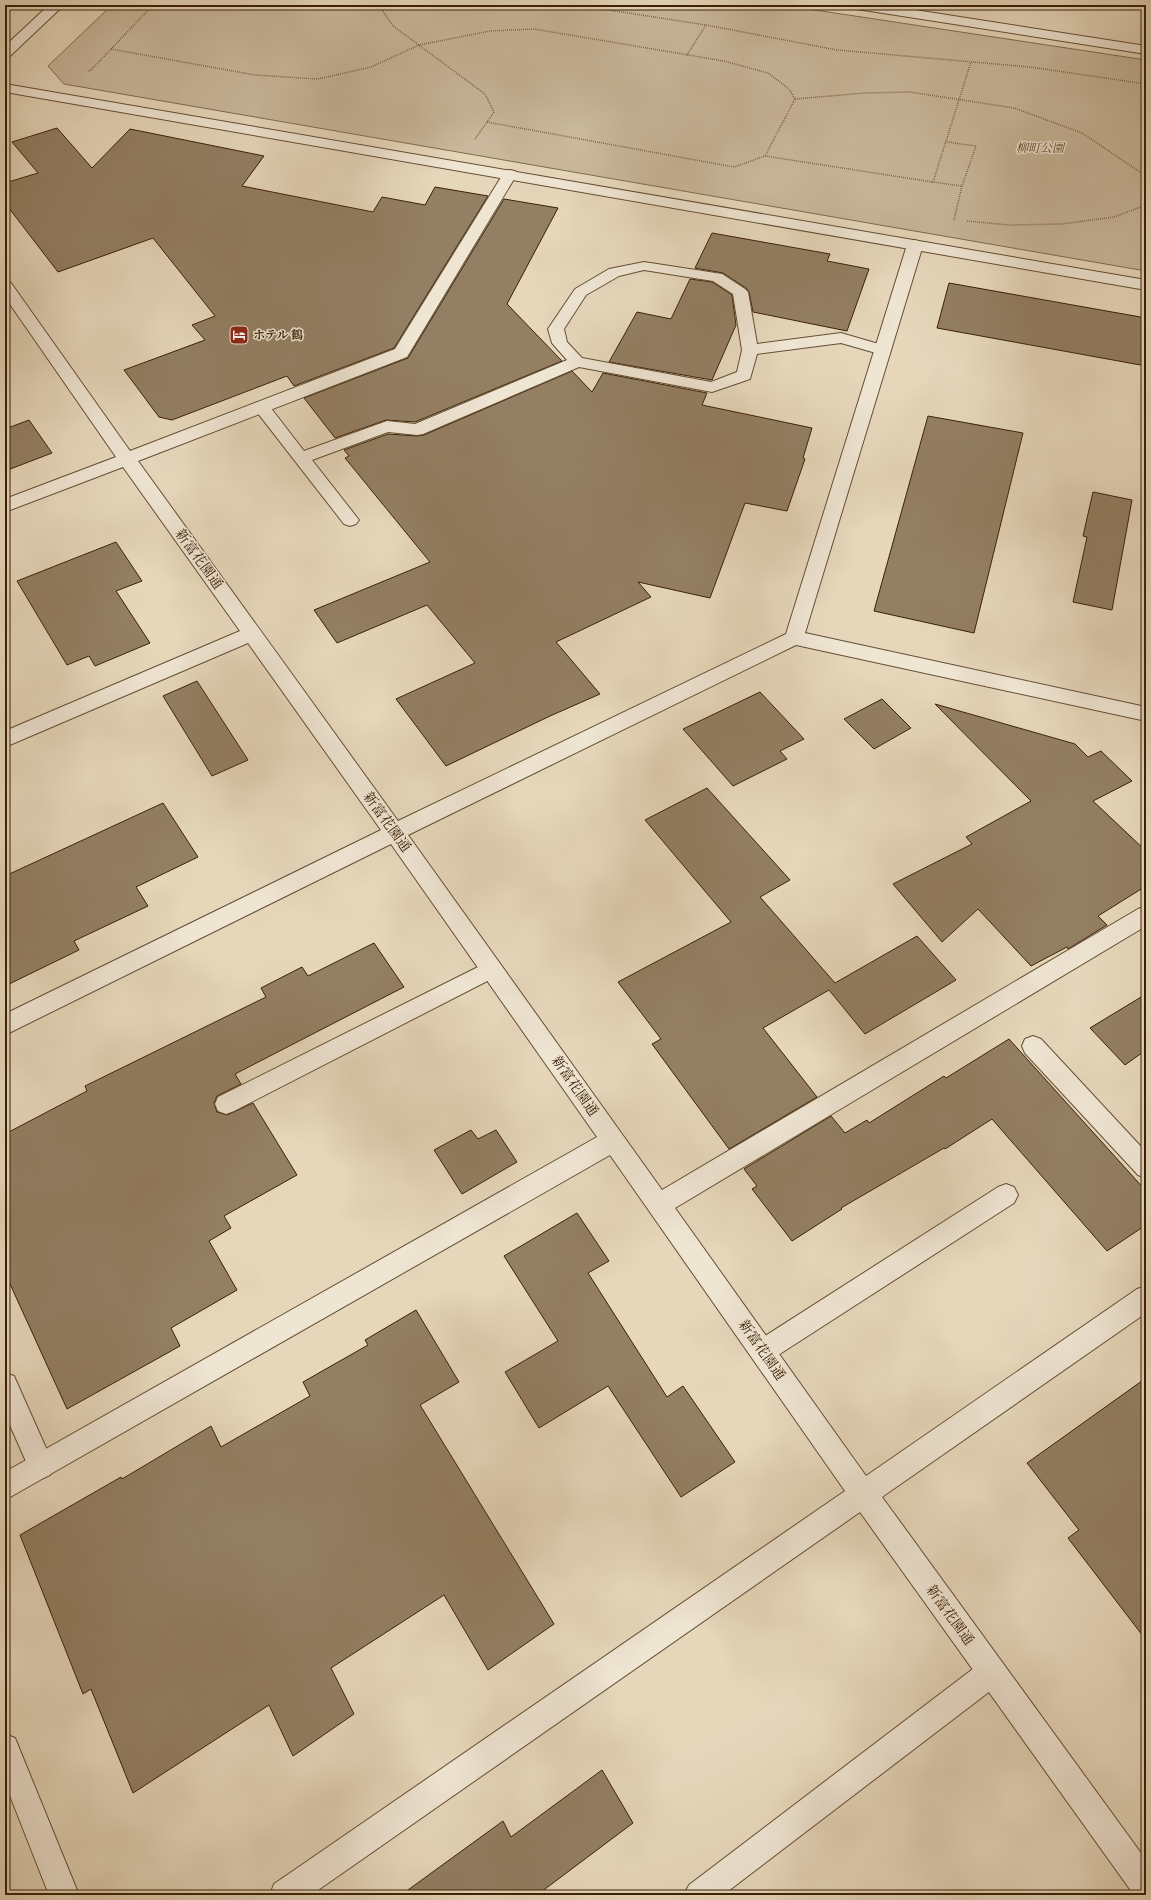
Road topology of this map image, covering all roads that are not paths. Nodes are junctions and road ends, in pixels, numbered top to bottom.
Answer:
1 (57, 5) edge
2 (857, 5) edge
3 (897, 8) edge
4 (1146, 50) edge
5 (5, 53) edge
6 (5, 88) edge
7 (510, 174) junction
8 (915, 245) junction
9 (1146, 285) edge
10 (5, 286) edge
11 (750, 350) junction
12 (883, 350) junction
13 (577, 362) junction
14 (261, 407) junction
15 (301, 458) junction
16 (127, 459) junction
17 (5, 506) edge
18 (350, 520) dead end
19 (252, 633) junction
20 (794, 638) junction
21 (1146, 714) edge
22 (5, 739) edge
23 (395, 832) junction
24 (1146, 915) edge
25 (492, 969) junction
26 (5, 1025) edge
27 (1033, 1046) dead end
28 (226, 1104) dead end
29 (614, 1140) junction
30 (1146, 1168) edge
31 (1006, 1195) dead end
32 (659, 1205) junction
33 (1146, 1298) edge
34 (763, 1351) junction
35 (5, 1385) edge
36 (41, 1466) junction
37 (5, 1487) edge
38 (863, 1494) junction
39 (992, 1672) junction
40 (5, 1748) edge
41 (1146, 1886) edge
42 (64, 1895) edge
43 (285, 1895) edge
44 (699, 1895) edge

1 - 5 street
2 - 3 street
3 - 4 street
6 - 7 street
7 - 8 street
7 - 14 street
8 - 9 street
8 - 12 street
10 - 16 street, 新富花園通
11 - 12 lane
11 - 13 lane
11 - 13 lane
12 - 20 street
13 - 15 lane
14 - 15 lane
14 - 16 street
15 - 18 lane
16 - 17 street
16 - 19 street, 新富花園通
19 - 22 street
19 - 23 street, 新富花園通
20 - 21 street
20 - 23 street
23 - 25 street, 新富花園通
23 - 26 street
24 - 32 street
25 - 28 lane
25 - 29 street, 新富花園通
27 - 30 lane
29 - 32 street, 新富花園通
29 - 36 street
31 - 34 lane
32 - 34 street, 新富花園通
33 - 38 street
34 - 38 street, 新富花園通
35 - 36 lane
36 - 37 street
38 - 39 street, 新富花園通
38 - 43 street
39 - 41 street, 新富花園通
39 - 44 lane
40 - 42 lane

